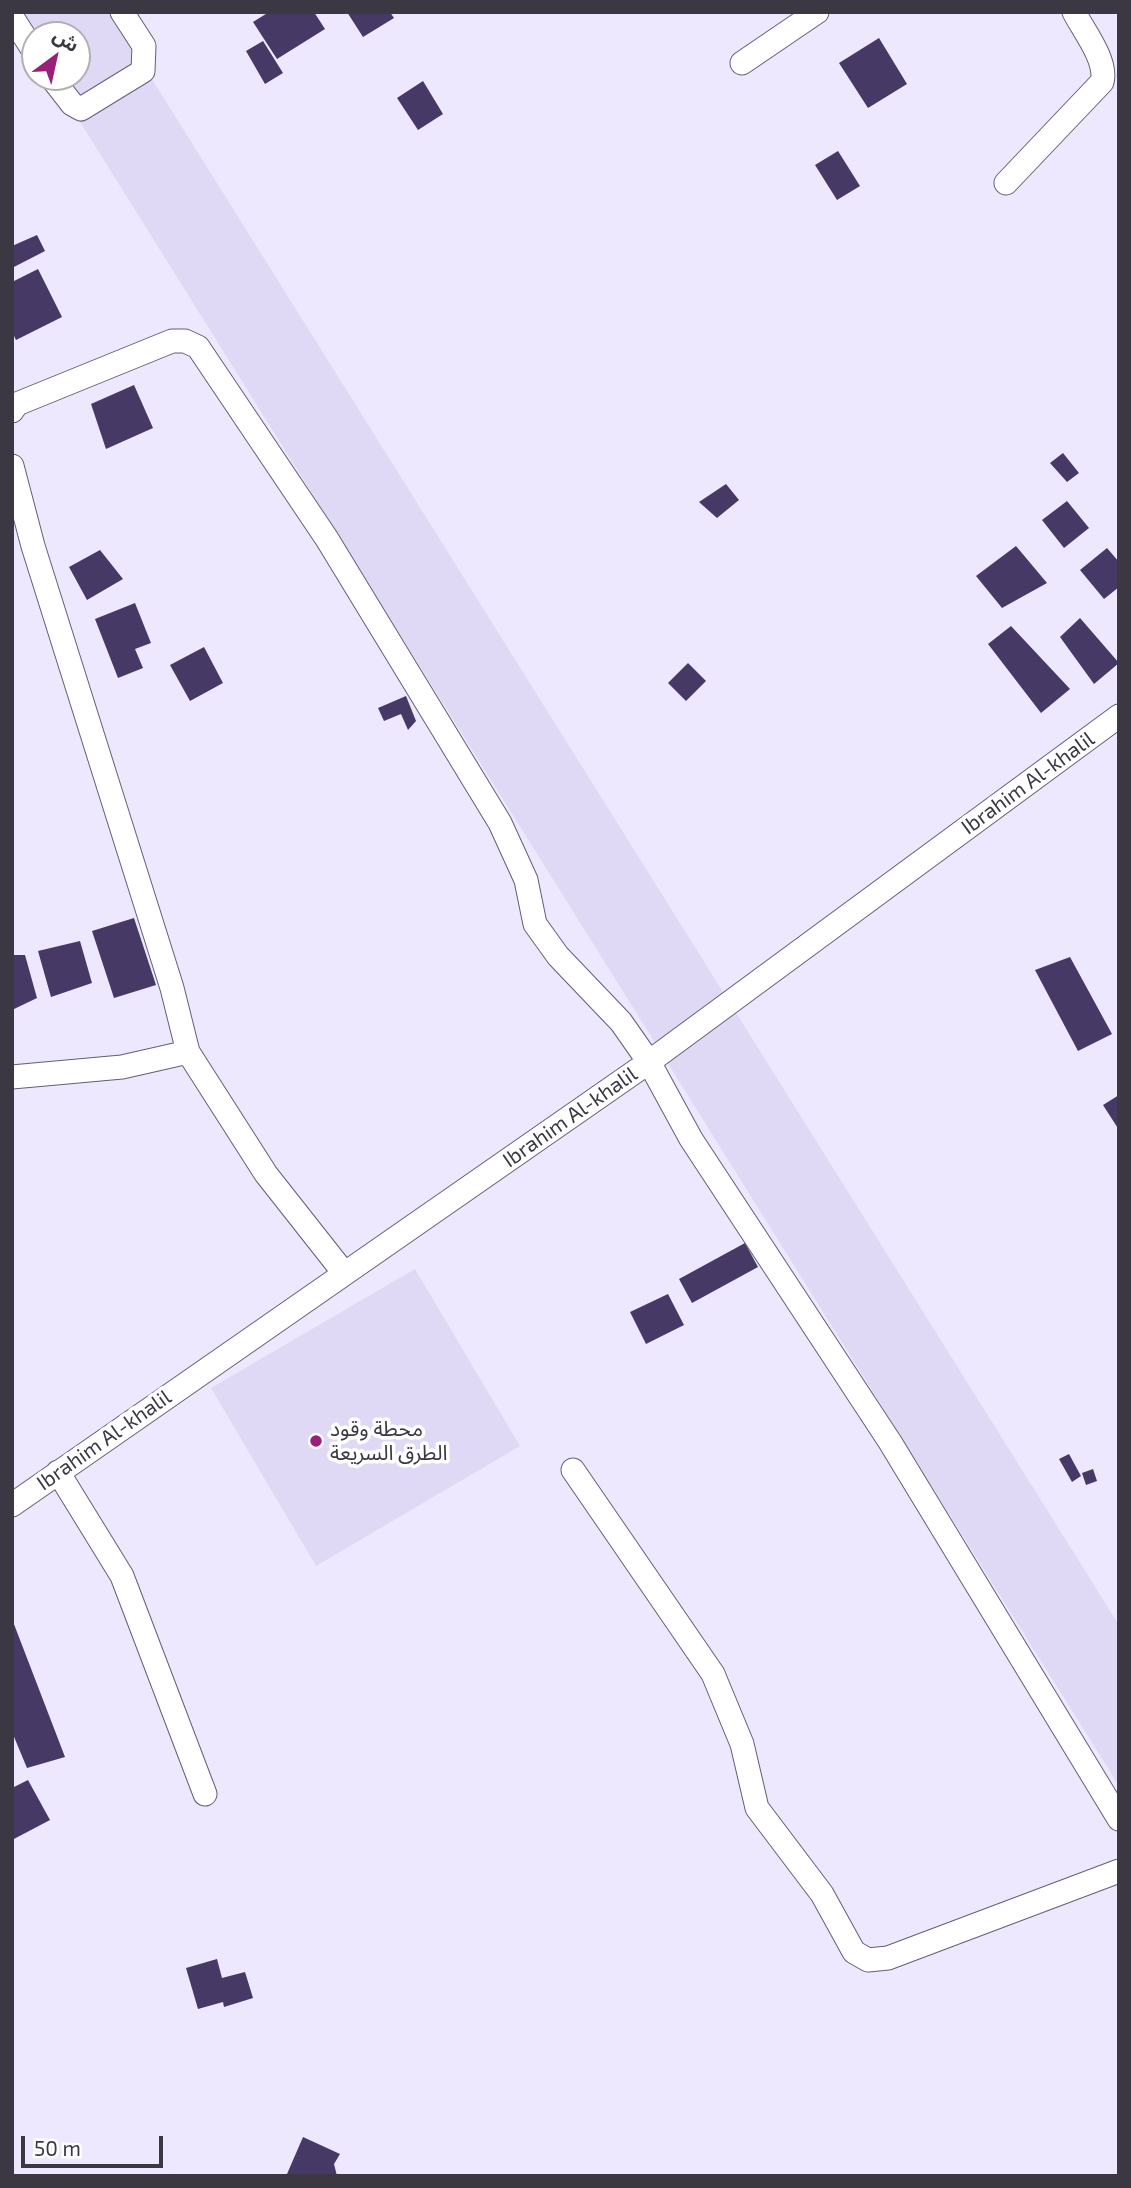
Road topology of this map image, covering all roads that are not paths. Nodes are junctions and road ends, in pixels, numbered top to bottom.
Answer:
1 (122, 12) edge
2 (817, 12) edge
3 (1074, 12) edge
4 (743, 63) dead end
5 (62, 91) edge
6 (1006, 183) dead end
7 (12, 411) edge
8 (12, 466) edge
9 (1117, 723) edge
10 (188, 1052) junction
11 (649, 1062) junction
12 (12, 1077) edge
13 (344, 1273) junction
14 (573, 1470) dead end
15 (58, 1472) junction
16 (12, 1505) edge
17 (205, 1794) dead end
18 (1119, 1819) edge
19 (1119, 1871) edge

1 - 5 street
2 - 4 street
3 - 6 street
7 - 11 street
8 - 10 street
9 - 11 street, Ibrahim Al-khalil
10 - 12 street
10 - 13 street
11 - 13 street, Ibrahim Al-khalil
11 - 18 street
13 - 15 street, Ibrahim Al-khalil
14 - 19 street
15 - 16 street, Ibrahim Al-khalil
15 - 17 street

